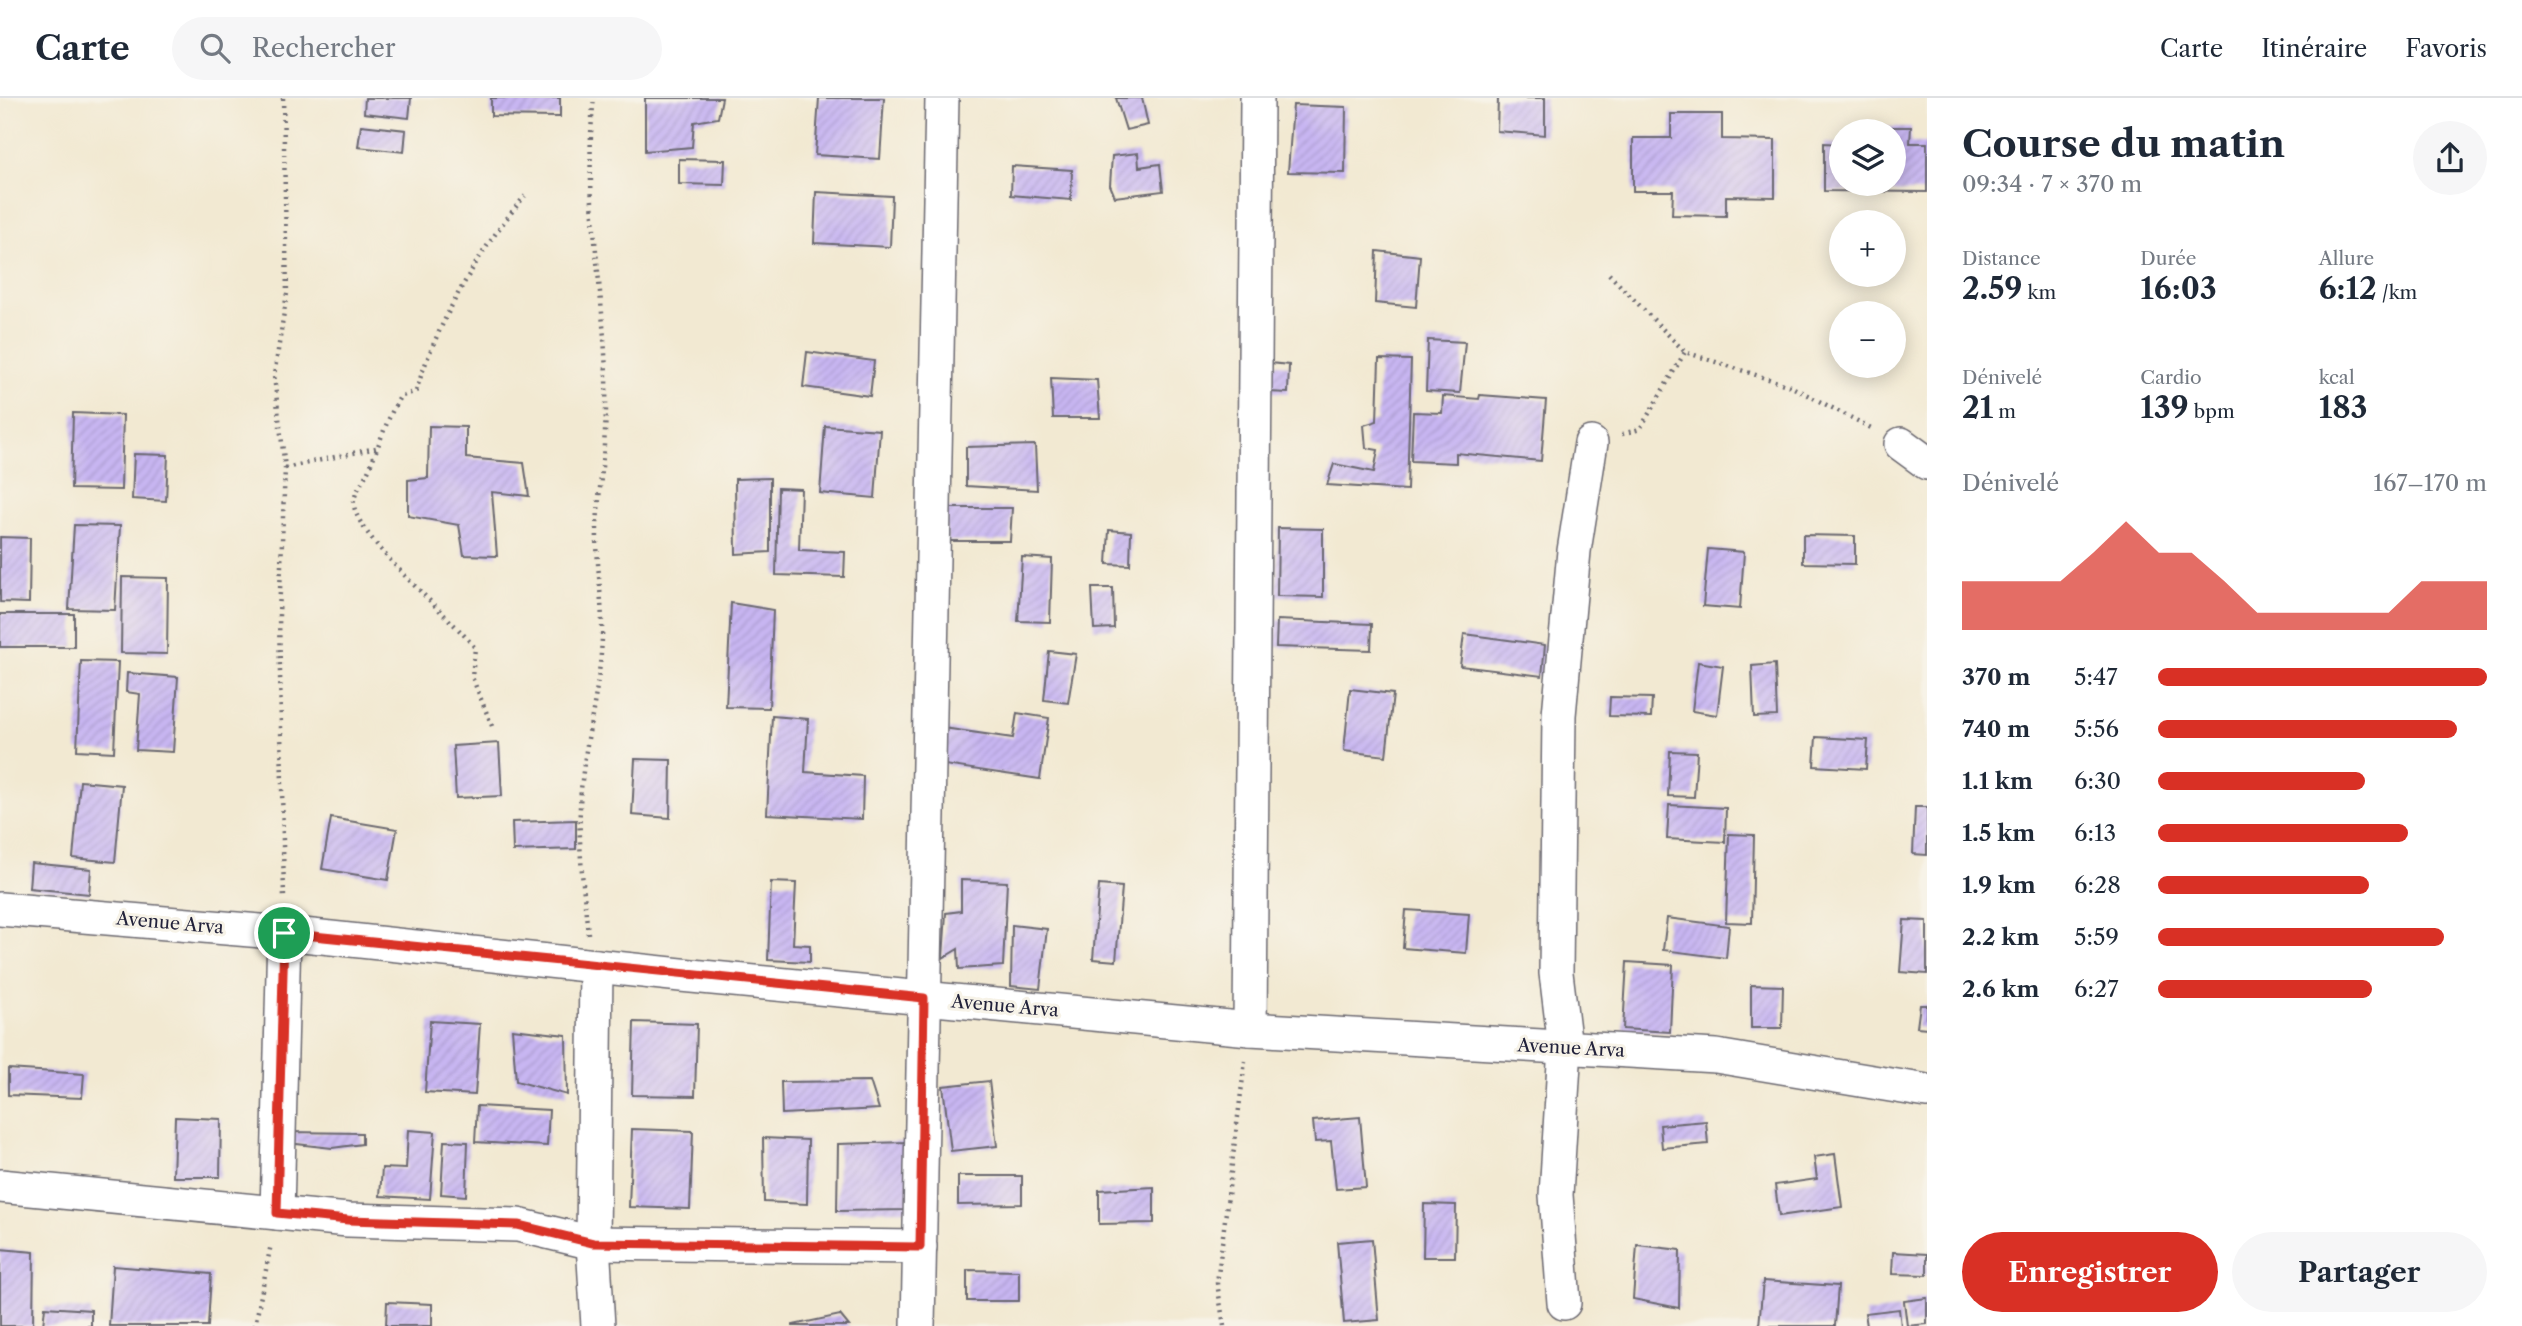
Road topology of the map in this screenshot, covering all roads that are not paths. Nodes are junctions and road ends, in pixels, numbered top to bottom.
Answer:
1 (942, 98) edge
2 (1257, 98) edge
3 (1591, 443) road end
4 (0, 909) edge
5 (284, 933) junction
6 (596, 966) junction
7 (924, 998) junction
8 (1250, 1029) junction
9 (1565, 1047) junction
10 (1927, 1091) edge
11 (0, 1186) edge
12 (277, 1213) junction
13 (593, 1243) junction
14 (920, 1247) junction
15 (1564, 1303) dead end
16 (598, 1326) edge
17 (918, 1326) edge

1 - 7 street
2 - 8 street
3 - 9 street
4 - 5 street, Avenue Arva
5 - 6 street, Avenue Arva
5 - 12 street
6 - 7 street, Avenue Arva
6 - 13 street
7 - 8 street, Avenue Arva
7 - 14 street
8 - 9 street, Avenue Arva
9 - 10 street, Avenue Arva
9 - 15 street
11 - 12 street
12 - 13 street
13 - 14 street
13 - 16 street
14 - 17 street

